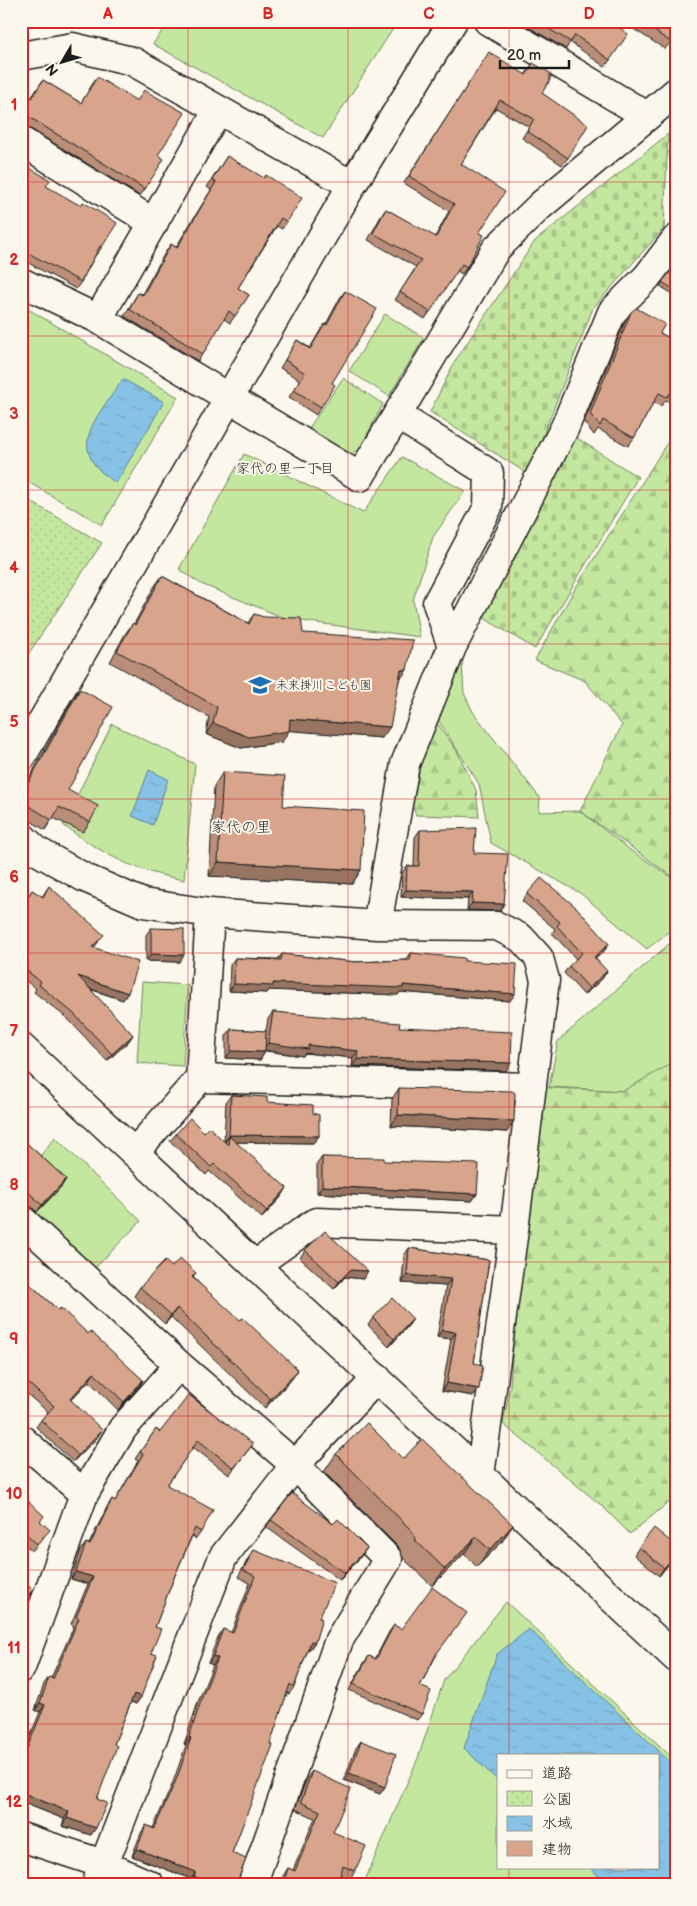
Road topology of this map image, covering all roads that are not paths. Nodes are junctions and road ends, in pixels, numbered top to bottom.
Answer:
1 (453, 21) edge
2 (488, 21) edge
3 (21, 56) edge
4 (676, 92) edge
5 (218, 110) junction
6 (647, 116) junction
7 (21, 141) edge
8 (352, 185) junction
9 (154, 223) junction
10 (676, 239) edge
11 (21, 282) edge
12 (98, 319) junction
13 (229, 399) junction
14 (397, 415) junction
15 (452, 647) junction
16 (21, 758) edge
17 (21, 836) edge
18 (210, 912) junction
19 (377, 924) junction
20 (21, 1047) edge
21 (200, 1078) junction
22 (532, 1087) junction
23 (135, 1152) junction
24 (21, 1219) edge
25 (514, 1230) junction
26 (255, 1264) junction
27 (179, 1364) junction
28 (377, 1378) junction
29 (21, 1439) edge
30 (295, 1465) junction
31 (480, 1475) junction
32 (84, 1494) junction
33 (23, 1657) edge
34 (676, 1658) edge
35 (21, 1837) edge
36 (100, 1875) edge
37 (150, 1885) edge
38 (252, 1885) edge

1 - 8 street
2 - 6 street
3 - 5 street
4 - 6 street
5 - 8 street
5 - 9 street
6 - 14 street
7 - 9 street
8 - 13 street
9 - 12 street
10 - 15 street
11 - 12 street
12 - 13 street
13 - 14 street
13 - 16 street
14 - 15 street
15 - 19 street
17 - 18 street
18 - 19 street
18 - 21 street
19 - 22 street
20 - 23 street
21 - 22 street
21 - 23 street
22 - 25 street
23 - 26 street
24 - 27 street
25 - 26 street
25 - 31 street
26 - 28 street
27 - 30 street
27 - 32 street
28 - 30 street
28 - 31 street
29 - 32 street
30 - 36 street
30 - 38 street
31 - 34 street
32 - 33 street
35 - 36 street
36 - 37 street

